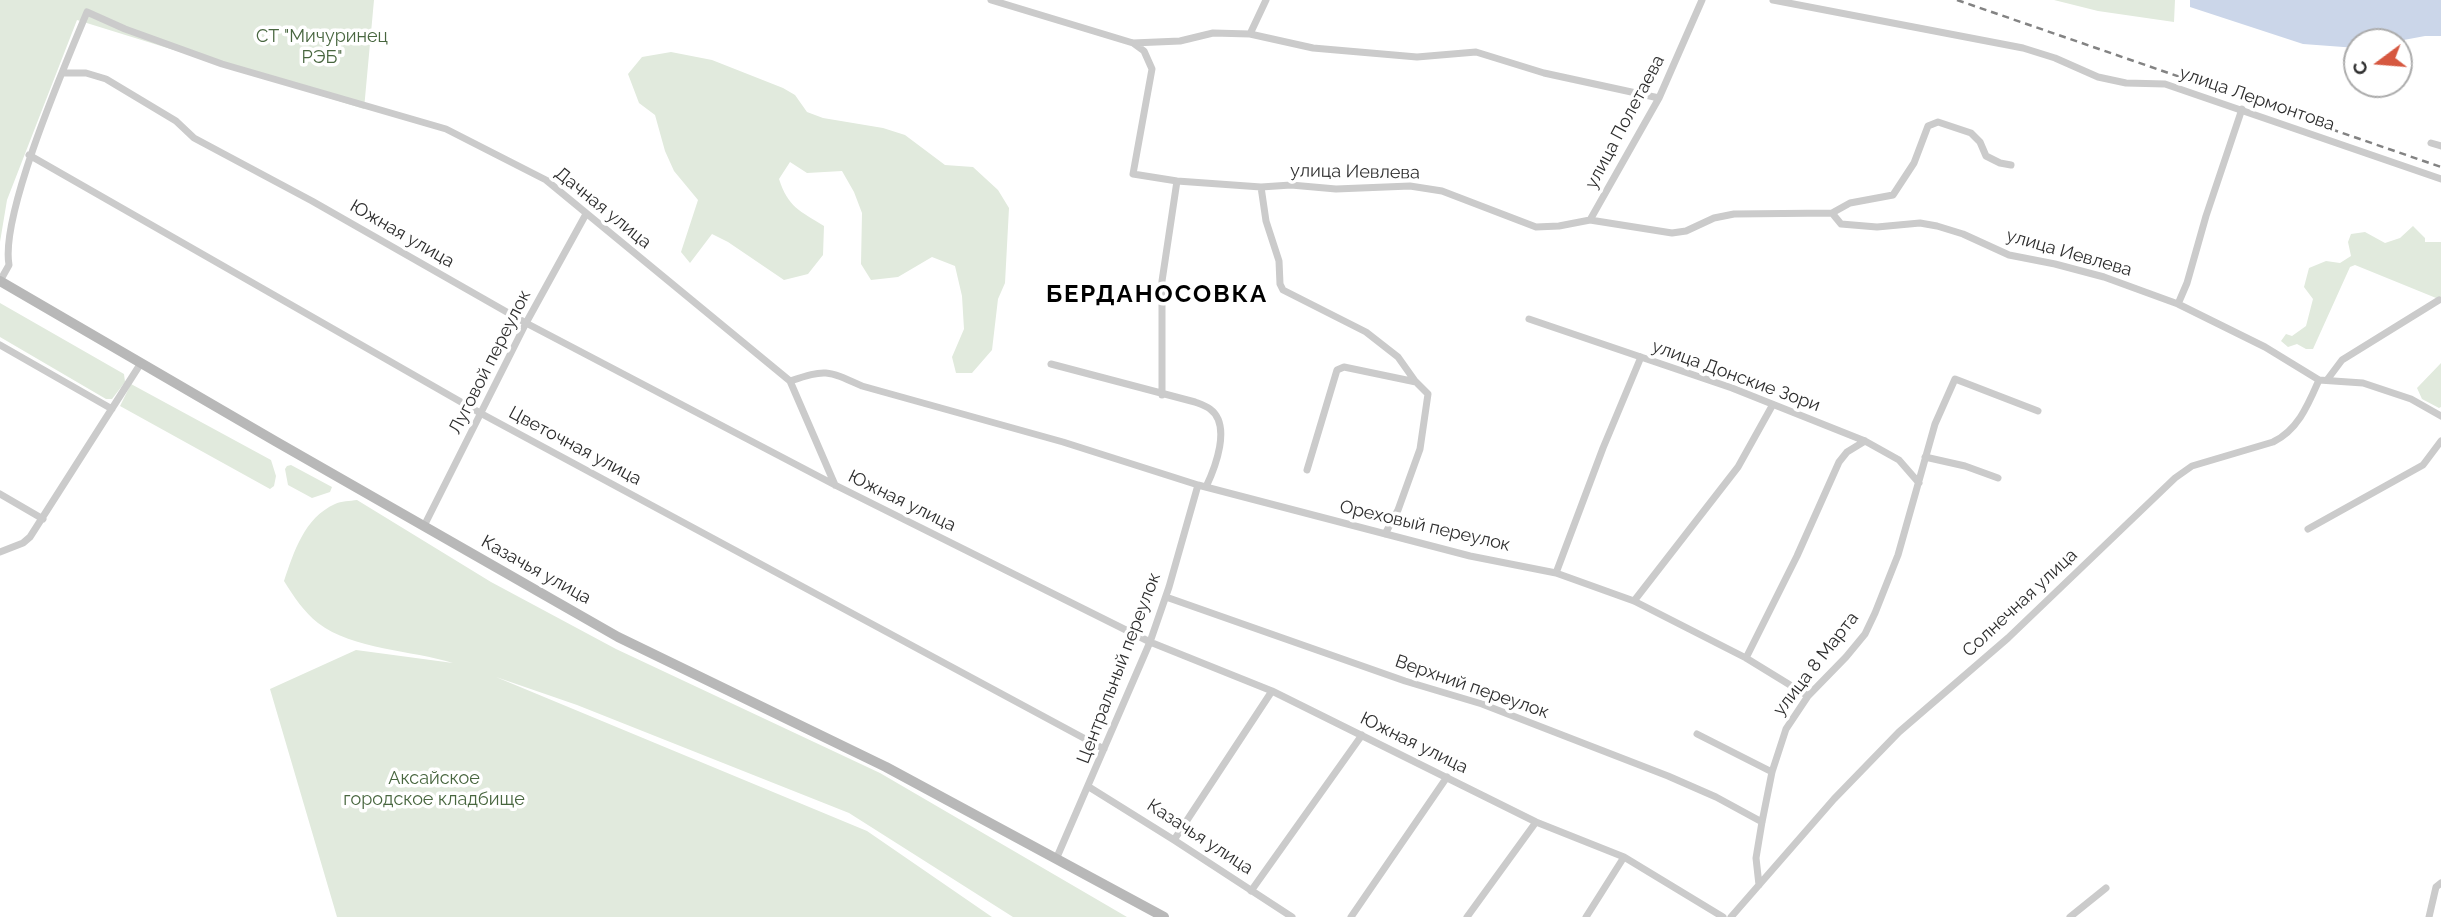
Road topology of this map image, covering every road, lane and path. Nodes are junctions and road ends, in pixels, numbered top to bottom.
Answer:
1 (991, 0) edge
2 (1266, 0) edge
3 (1702, 0) edge
4 (1773, 0) edge
5 (1250, 34) junction
6 (1133, 43) junction
7 (62, 73) junction
8 (1659, 98) junction
9 (2242, 109) junction
10 (2431, 143) dead end
11 (2441, 146) edge
12 (29, 155) junction
13 (2011, 165) dead end
14 (2441, 179) edge
15 (1177, 181) junction
16 (1261, 187) junction
17 (1832, 213) junction
18 (586, 214) junction
19 (1590, 220) junction
20 (0, 281) edge
21 (2439, 300) dead end
22 (2178, 304) junction
23 (1529, 319) dead end
24 (526, 323) junction
25 (0, 345) edge
26 (1641, 357) junction
27 (141, 363) junction
28 (1051, 364) dead end
29 (2323, 380) junction
30 (790, 381) junction
31 (1416, 382) junction
32 (1162, 394) junction
33 (1772, 406) junction
34 (112, 409) junction
35 (2038, 411) dead end
36 (482, 414) junction
37 (2441, 416) edge
38 (1866, 441) junction
39 (2441, 441) edge
40 (1925, 457) junction
41 (1307, 470) dead end
42 (1998, 478) dead end
43 (1919, 483) junction
44 (835, 485) junction
45 (1202, 486) junction
46 (0, 494) edge
47 (43, 519) junction
48 (424, 526) junction
49 (2308, 529) dead end
50 (1385, 534) junction
51 (0, 552) edge
52 (1556, 573) junction
53 (1166, 597) junction
54 (1634, 601) junction
55 (1150, 642) junction
56 (1746, 658) junction
57 (1272, 691) junction
58 (1808, 696) junction
59 (1698, 734) dead end
60 (1362, 735) junction
61 (1104, 748) junction
62 (1772, 772) junction
63 (1447, 776) junction
64 (1089, 788) junction
65 (1536, 822) junction
66 (1762, 822) junction
67 (1174, 840) junction
68 (1057, 857) junction
69 (1624, 857) junction
70 (2441, 883) edge
71 (1759, 885) junction
72 (2106, 888) dead end
73 (1251, 891) junction
74 (1164, 917) edge
75 (1292, 917) edge
76 (1351, 917) edge
77 (1467, 917) edge
78 (1586, 917) edge
79 (1723, 917) edge
80 (1731, 917) edge
81 (2070, 917) edge
82 (2429, 917) edge

1 - 6 street
2 - 5 street
3 - 8 street, улица Полетаева
4 - 9 street, улица Лермонтова
5 - 6 street
5 - 8 street
6 - 15 street, улица Иевлева
7 - 12 street
7 - 18 street, Дачная улица
7 - 24 street, Южная улица
8 - 19 street, улица Полетаева
9 - 14 street, улица Лермонтова
9 - 22 street
10 - 11 street
12 - 20 street
12 - 36 street, Цветочная улица
13 - 17 street
15 - 16 street, улица Иевлева
15 - 32 street
16 - 19 street, улица Иевлева
16 - 31 street
17 - 19 street, улица Иевлева
17 - 22 street, улица Иевлева
18 - 24 street, Луговой переулок
18 - 30 street, Дачная улица
20 - 27 main road, Казачья улица
21 - 29 street, Солнечная улица
22 - 29 street, улица Иевлева
23 - 26 street, улица Донские Зори
24 - 36 street, Луговой переулок
24 - 44 street, Южная улица
25 - 34 street
26 - 33 street, улица Донские Зори
26 - 52 street
27 - 34 street
27 - 48 main road, Казачья улица
28 - 32 street
29 - 37 street, улица Иевлева
29 - 71 street, Солнечная улица
30 - 44 street
30 - 45 street, Ореховый переулок
31 - 41 street
31 - 50 street
32 - 45 street
33 - 38 street, улица Донские Зори
33 - 54 street
34 - 47 street
35 - 40 street, улица 8 Марта
36 - 48 street, Луговой переулок
36 - 61 street, Цветочная улица
38 - 43 street, улица Донские Зори
38 - 56 street
39 - 49 street
40 - 42 street
40 - 43 street, улица 8 Марта
43 - 58 street, улица 8 Марта
44 - 55 street, Южная улица
45 - 50 street, Ореховый переулок
45 - 53 street, Центральный переулок
46 - 47 street
47 - 51 street
48 - 68 main road, Казачья улица
50 - 52 street, Ореховый переулок
52 - 54 street, Ореховый переулок
53 - 55 street, Центральный переулок
53 - 66 street, Верхний переулок
54 - 56 street, Ореховый переулок
55 - 57 street, Южная улица
55 - 61 street, Центральный переулок
56 - 58 street, Ореховый переулок
57 - 60 street, Южная улица
57 - 67 street
58 - 62 street, улица 8 Марта
59 - 62 street
60 - 63 street, Южная улица
60 - 73 street
61 - 64 street, Центральный переулок
62 - 66 street, улица 8 Марта
63 - 65 street, Южная улица
63 - 76 street
64 - 67 street, Казачья улица
64 - 68 street, Центральный переулок
65 - 69 street, Южная улица
65 - 77 street
66 - 71 street, улица 8 Марта
67 - 73 street, Казачья улица
68 - 74 main road, Казачья улица
69 - 78 street
69 - 79 street, Южная улица
70 - 82 street
71 - 80 street
72 - 81 street
73 - 75 street, Казачья улица

